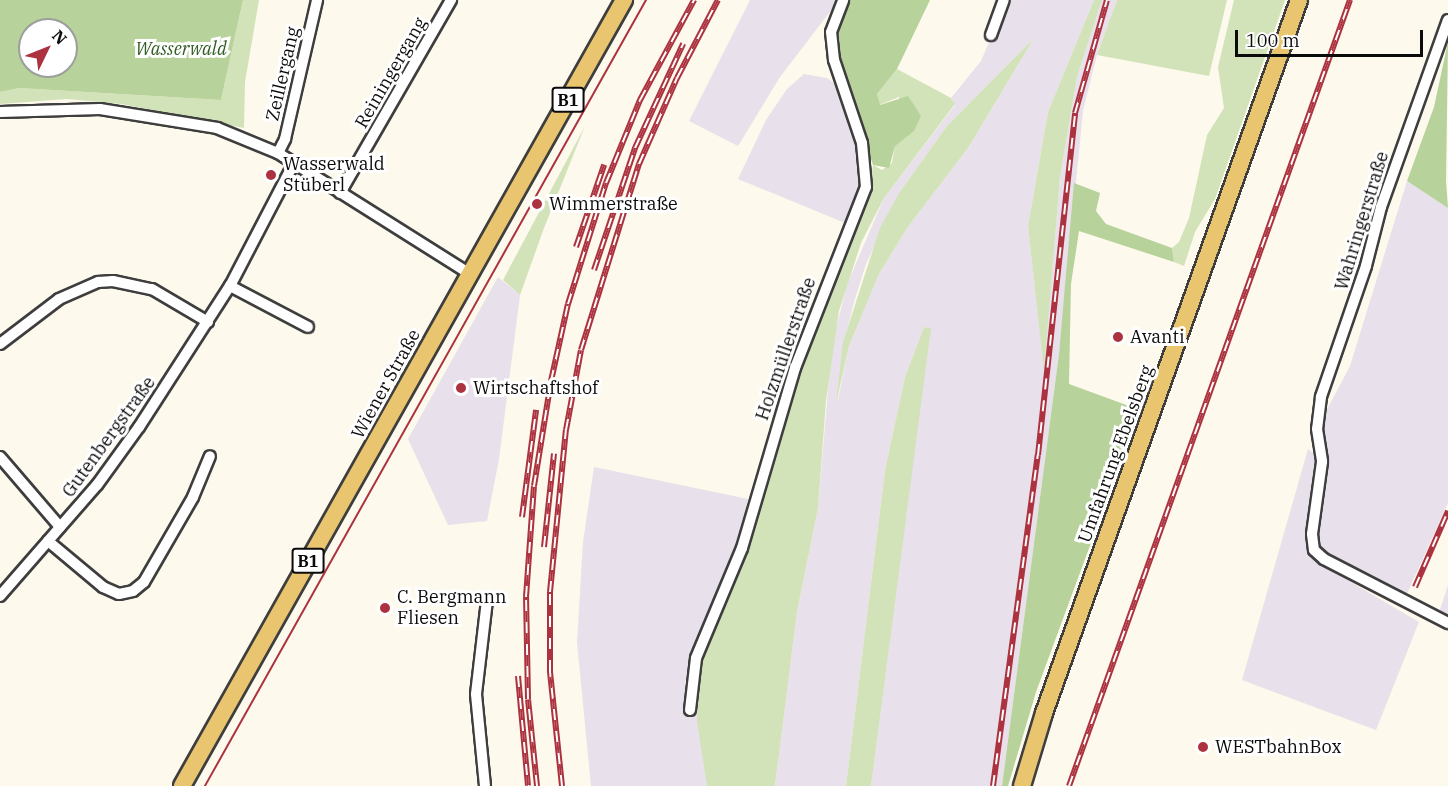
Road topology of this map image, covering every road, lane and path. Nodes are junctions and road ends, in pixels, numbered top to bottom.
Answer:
1 (316, 0) edge
2 (451, 0) edge
3 (624, 0) edge
4 (843, 0) edge
5 (1004, 0) edge
6 (1299, 0) edge
7 (1448, 20) edge
8 (991, 35) dead end
9 (0, 112) edge
10 (278, 153) junction
11 (294, 163) junction
12 (340, 193) junction
13 (470, 274) junction
14 (230, 286) junction
15 (208, 322) junction
16 (308, 327) dead end
17 (0, 344) edge
18 (210, 456) dead end
19 (0, 457) edge
20 (60, 527) junction
21 (48, 541) junction
22 (0, 596) edge
23 (487, 600) dead end
24 (1448, 623) edge
25 (690, 710) dead end
26 (182, 786) edge
27 (485, 786) edge
28 (1022, 786) edge

1 - 10 street, Zeillergang
2 - 12 street, Reiningergang
3 - 13 main road, Wiener Straße / B1
4 - 25 street, Holzmüllerstraße
5 - 8 street
6 - 28 main road, Umfahrung Ebelsberg
7 - 24 street, Wahringerstraße
9 - 10 street
10 - 11 street
11 - 12 street
11 - 14 street, Gutenbergstraße
12 - 13 street
13 - 26 main road, Wiener Straße / B1
14 - 15 street, Gutenbergstraße
14 - 16 street
15 - 17 street
15 - 20 street, Gutenbergstraße
18 - 21 street
19 - 20 street
20 - 21 street, Gutenbergstraße
21 - 22 street, Gutenbergstraße
23 - 27 street

